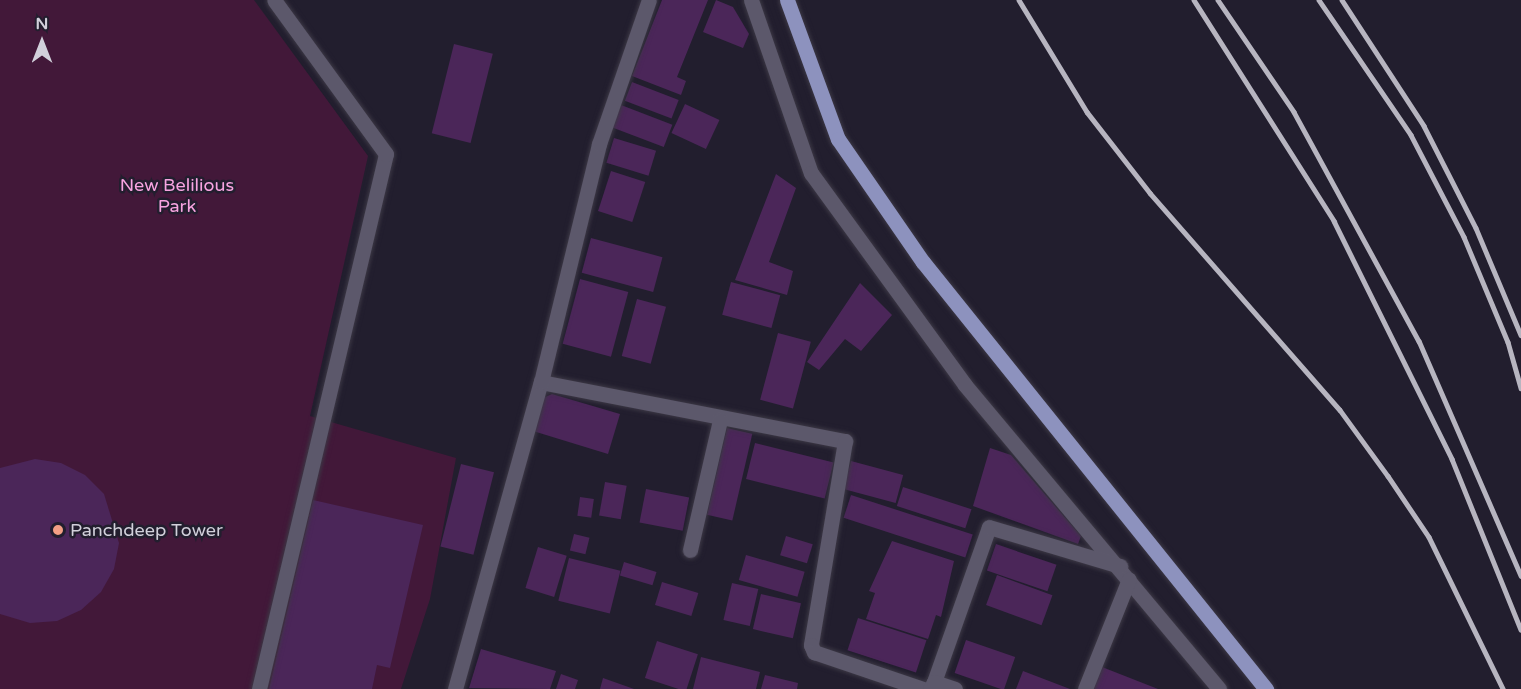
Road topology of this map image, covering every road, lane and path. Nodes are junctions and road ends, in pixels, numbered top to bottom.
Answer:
1 (274, 0) edge
2 (650, 0) edge
3 (751, 0) edge
4 (787, 0) edge
5 (541, 382) junction
6 (720, 420) junction
7 (690, 550) dead end
8 (1125, 572) junction
9 (929, 687) edge
10 (259, 689) edge
11 (455, 689) edge
12 (955, 689) edge
13 (1085, 689) edge
14 (1219, 689) edge
15 (1266, 689) edge

1 - 10 street
2 - 5 street
3 - 8 street
4 - 15 main road
5 - 6 street
5 - 11 street
6 - 7 street
6 - 9 street
8 - 9 street
8 - 13 street
8 - 14 street
9 - 12 street

